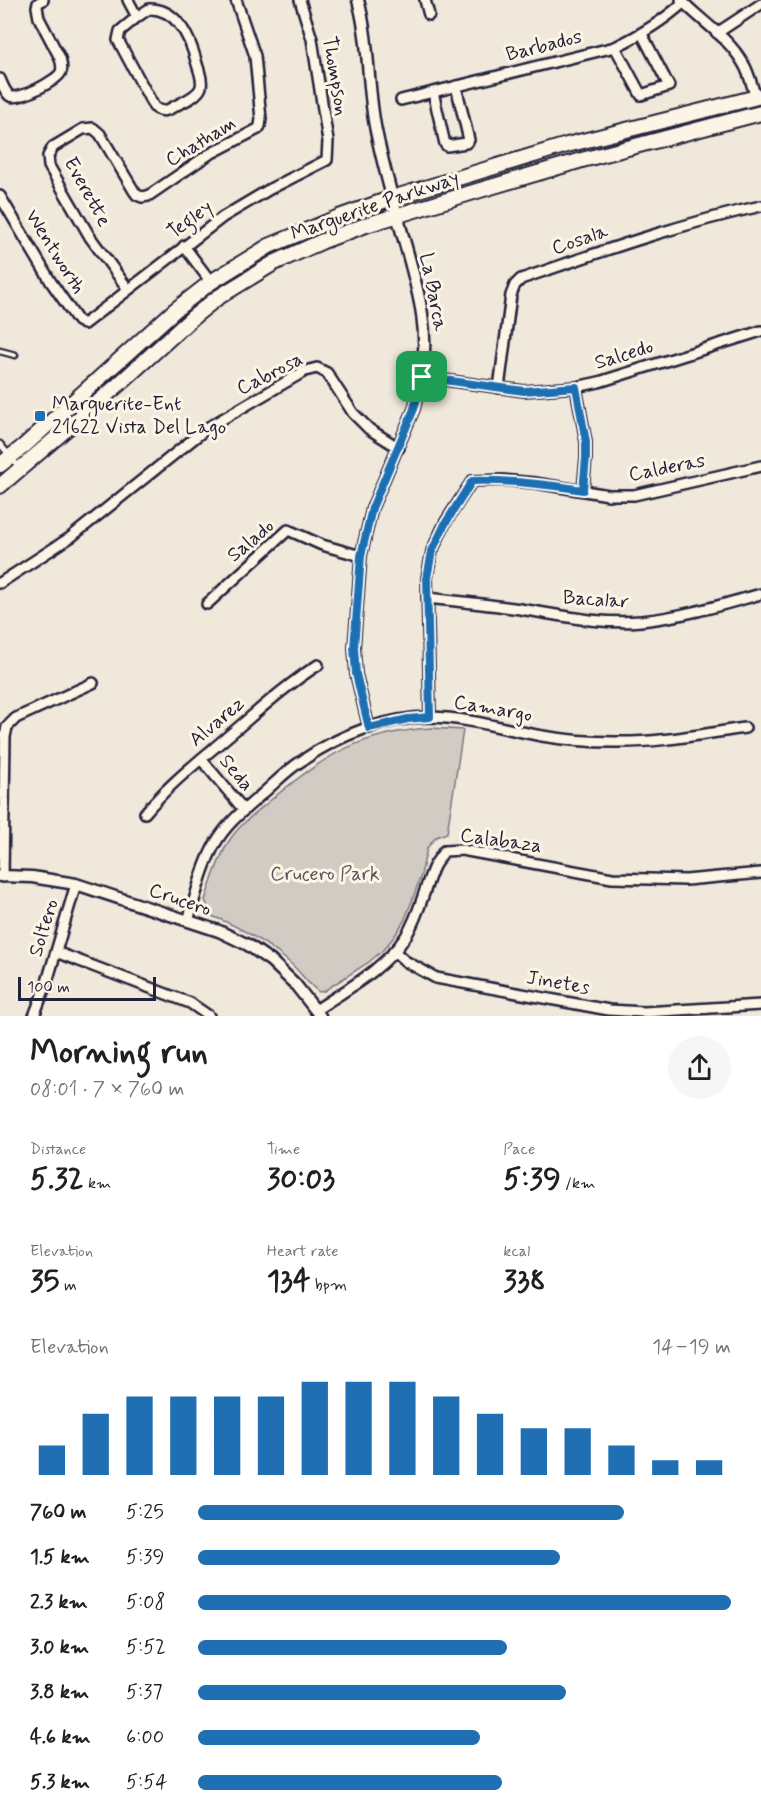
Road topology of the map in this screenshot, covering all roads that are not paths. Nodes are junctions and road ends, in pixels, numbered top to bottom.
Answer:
1 (42, 0) edge
2 (128, 0) edge
3 (236, 0) edge
4 (300, 0) edge
5 (358, 0) edge
6 (425, 0) edge
7 (682, 1) edge
8 (761, 4) edge
9 (429, 15) dead end
10 (137, 17) junction
11 (717, 33) junction
12 (642, 34) junction
13 (615, 47) junction
14 (0, 79) edge
15 (456, 86) junction
16 (434, 92) junction
17 (759, 97) edge
18 (401, 100) dead end
19 (761, 114) edge
20 (93, 128) joint
21 (327, 160) joint
22 (0, 196) edge
23 (392, 198) junction
24 (761, 206) edge
25 (397, 216) junction
26 (184, 246) junction
27 (211, 282) junction
28 (128, 289) junction
29 (84, 324) joint
30 (761, 332) edge
31 (0, 351) edge
32 (15, 355) dead end
33 (422, 377) junction
34 (576, 387) junction
35 (499, 388) junction
36 (0, 444) edge
37 (399, 448) junction
38 (3, 462) edge
39 (761, 465) edge
40 (16, 473) junction
41 (0, 486) edge
42 (583, 490) junction
43 (361, 556) junction
44 (0, 583) edge
45 (761, 594) edge
46 (427, 598) junction
47 (207, 604) dead end
48 (318, 665) dead end
49 (93, 683) dead end
50 (430, 717) junction
51 (369, 728) junction
52 (745, 728) dead end
53 (201, 759) junction
54 (244, 810) junction
55 (145, 813) dead end
56 (761, 873) edge
57 (2, 877) edge
58 (76, 884) junction
59 (188, 921) junction
60 (394, 951) junction
61 (56, 952) junction
62 (761, 1005) edge
63 (318, 1013) edge
64 (34, 1016) edge
65 (209, 1016) edge

1 - 14 street
2 - 10 street
3 - 20 street, Chatham
4 - 21 street, Thompson
5 - 23 street, La Barca
6 - 9 street
7 - 11 street
7 - 12 street, Barbados
8 - 11 street
10 - 10 street
11 - 17 street
12 - 13 street, Barbados
12 - 13 street
13 - 15 street, Barbados
15 - 16 street, Barbados
15 - 16 street
16 - 18 street, Barbados
17 - 23 main road, Marguerite Parkway
19 - 25 main road, Marguerite Parkway
20 - 28 street, Everette
21 - 26 street, Tegley
22 - 29 street, Wentworth
23 - 25 street, La Barca
23 - 27 main road, Marguerite Parkway
24 - 35 street, Cosala
25 - 33 street, La Barca
25 - 40 main road, Marguerite Parkway
26 - 27 street
26 - 28 street, Tegley
27 - 38 main road, Marguerite Parkway
28 - 29 street, Tegley
30 - 34 street, Salcedo
31 - 32 lane
33 - 35 street, Salcedo
33 - 37 street, La Barca
34 - 35 street, Salcedo
34 - 42 street
36 - 38 lane
37 - 43 street, La Barca
37 - 44 street, Cabrosa
38 - 40 lane
38 - 40 lane
39 - 42 street, Calderas
40 - 41 main road, Marguerite Parkway
42 - 46 street, Calderas
43 - 47 street, Salado
43 - 51 street, La Barca
45 - 46 street, Bacalar
46 - 50 street
48 - 53 street, Alvarez
49 - 57 street
50 - 51 street, Camargo
50 - 52 street, Camargo
51 - 54 street, Camargo
53 - 54 street, Seda
53 - 55 street, Alvarez
54 - 59 street, Camargo
56 - 60 street, Calabaza
57 - 58 street, Crucero
58 - 59 street, Crucero
58 - 61 street, Soltero
59 - 63 street, Crucero
60 - 62 street, Jinetes
60 - 63 street, Calabaza
61 - 64 street, Soltero
61 - 65 street

